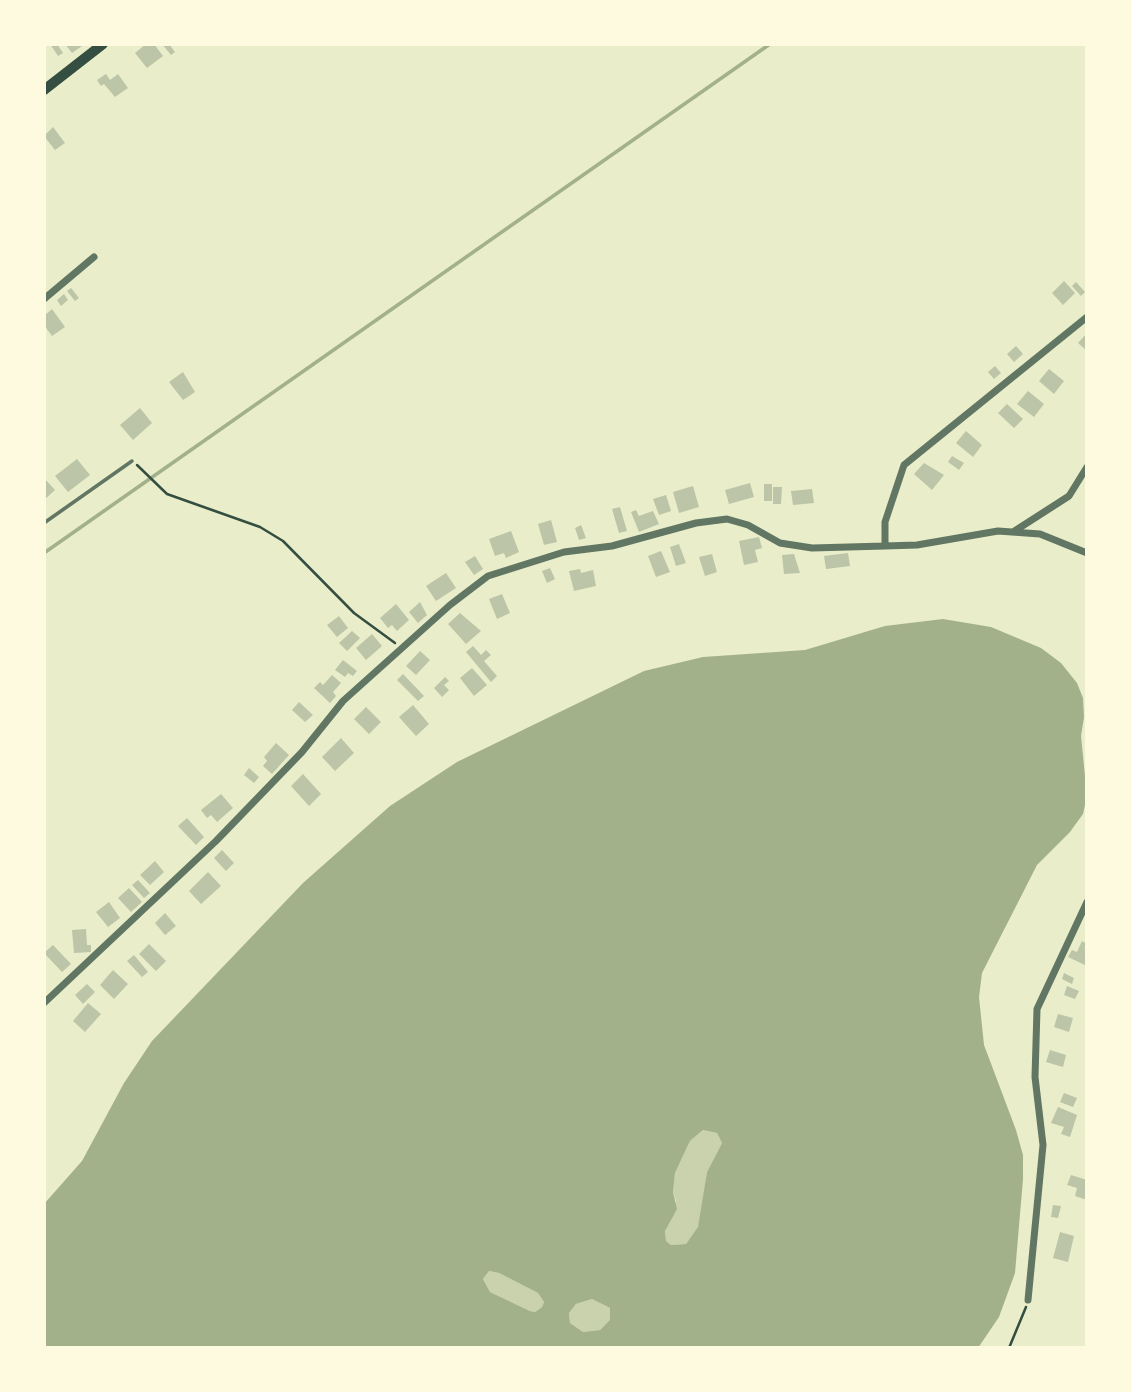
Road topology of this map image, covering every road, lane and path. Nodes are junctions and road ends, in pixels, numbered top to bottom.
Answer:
1 (103, 44) edge
2 (44, 90) edge
3 (94, 257) dead end
4 (44, 299) edge
5 (1087, 317) edge
6 (132, 461) dead end
7 (1087, 467) edge
8 (145, 472) dead end
9 (44, 523) edge
10 (1012, 532) junction
11 (885, 546) junction
12 (1087, 553) edge
13 (401, 648) junction
14 (1087, 902) edge
15 (44, 1003) edge
16 (1028, 1300) joint
17 (1009, 1348) edge

1 - 2 main road
3 - 4 street
5 - 11 street
6 - 9 lane
7 - 10 street
8 - 13 path
10 - 11 street
10 - 12 street
11 - 13 street
13 - 15 street
14 - 16 street
16 - 17 path

